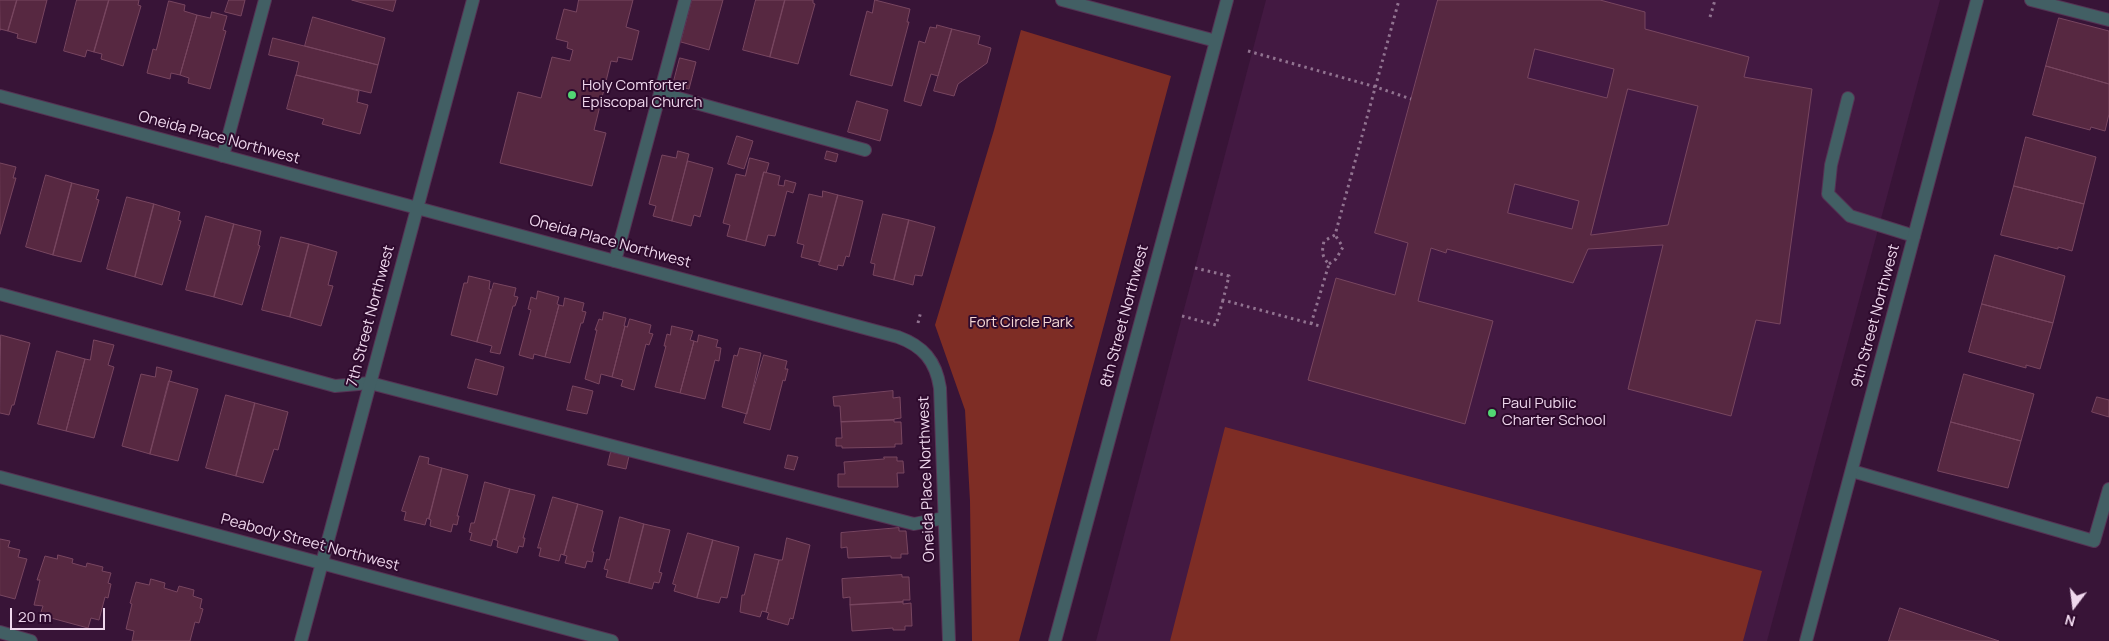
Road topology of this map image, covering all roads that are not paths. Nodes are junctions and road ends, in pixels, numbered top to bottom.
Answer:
1 (265, 0) edge
2 (473, 0) edge
3 (685, 0) edge
4 (1062, 0) edge
5 (1227, 0) edge
6 (1976, 0) edge
7 (2031, 0) edge
8 (2109, 20) edge
9 (1216, 41) junction
10 (660, 93) junction
11 (0, 96) edge
12 (1848, 98) dead end
13 (865, 150) dead end
14 (223, 156) junction
15 (417, 208) junction
16 (1914, 236) junction
17 (615, 261) junction
18 (0, 294) edge
19 (370, 383) junction
20 (1852, 471) junction
21 (0, 476) edge
22 (2109, 489) edge
23 (944, 518) junction
24 (322, 563) junction
25 (0, 632) edge
26 (31, 641) edge
27 (302, 641) edge
28 (612, 641) edge
29 (949, 641) edge
30 (1055, 641) edge
31 (1806, 641) edge

1 - 14 street
2 - 15 street, 7th Street Northwest
3 - 10 street
4 - 9 street
5 - 9 street, 8th Street Northwest
6 - 16 street, 9th Street Northwest
7 - 8 street
9 - 30 street, 8th Street Northwest
10 - 13 street
10 - 17 street
11 - 14 street, Oneida Place Northwest
12 - 16 street
14 - 15 street, Oneida Place Northwest
15 - 17 street, Oneida Place Northwest
15 - 19 street, 7th Street Northwest
16 - 20 street, 9th Street Northwest
17 - 23 street, Oneida Place Northwest
18 - 19 street
19 - 23 street
19 - 24 street, 7th Street Northwest
20 - 22 street
20 - 31 street, 9th Street Northwest
21 - 24 street, Peabody Street Northwest
23 - 29 street, Oneida Place Northwest
24 - 27 street, 7th Street Northwest
24 - 28 street, Peabody Street Northwest
25 - 26 street

